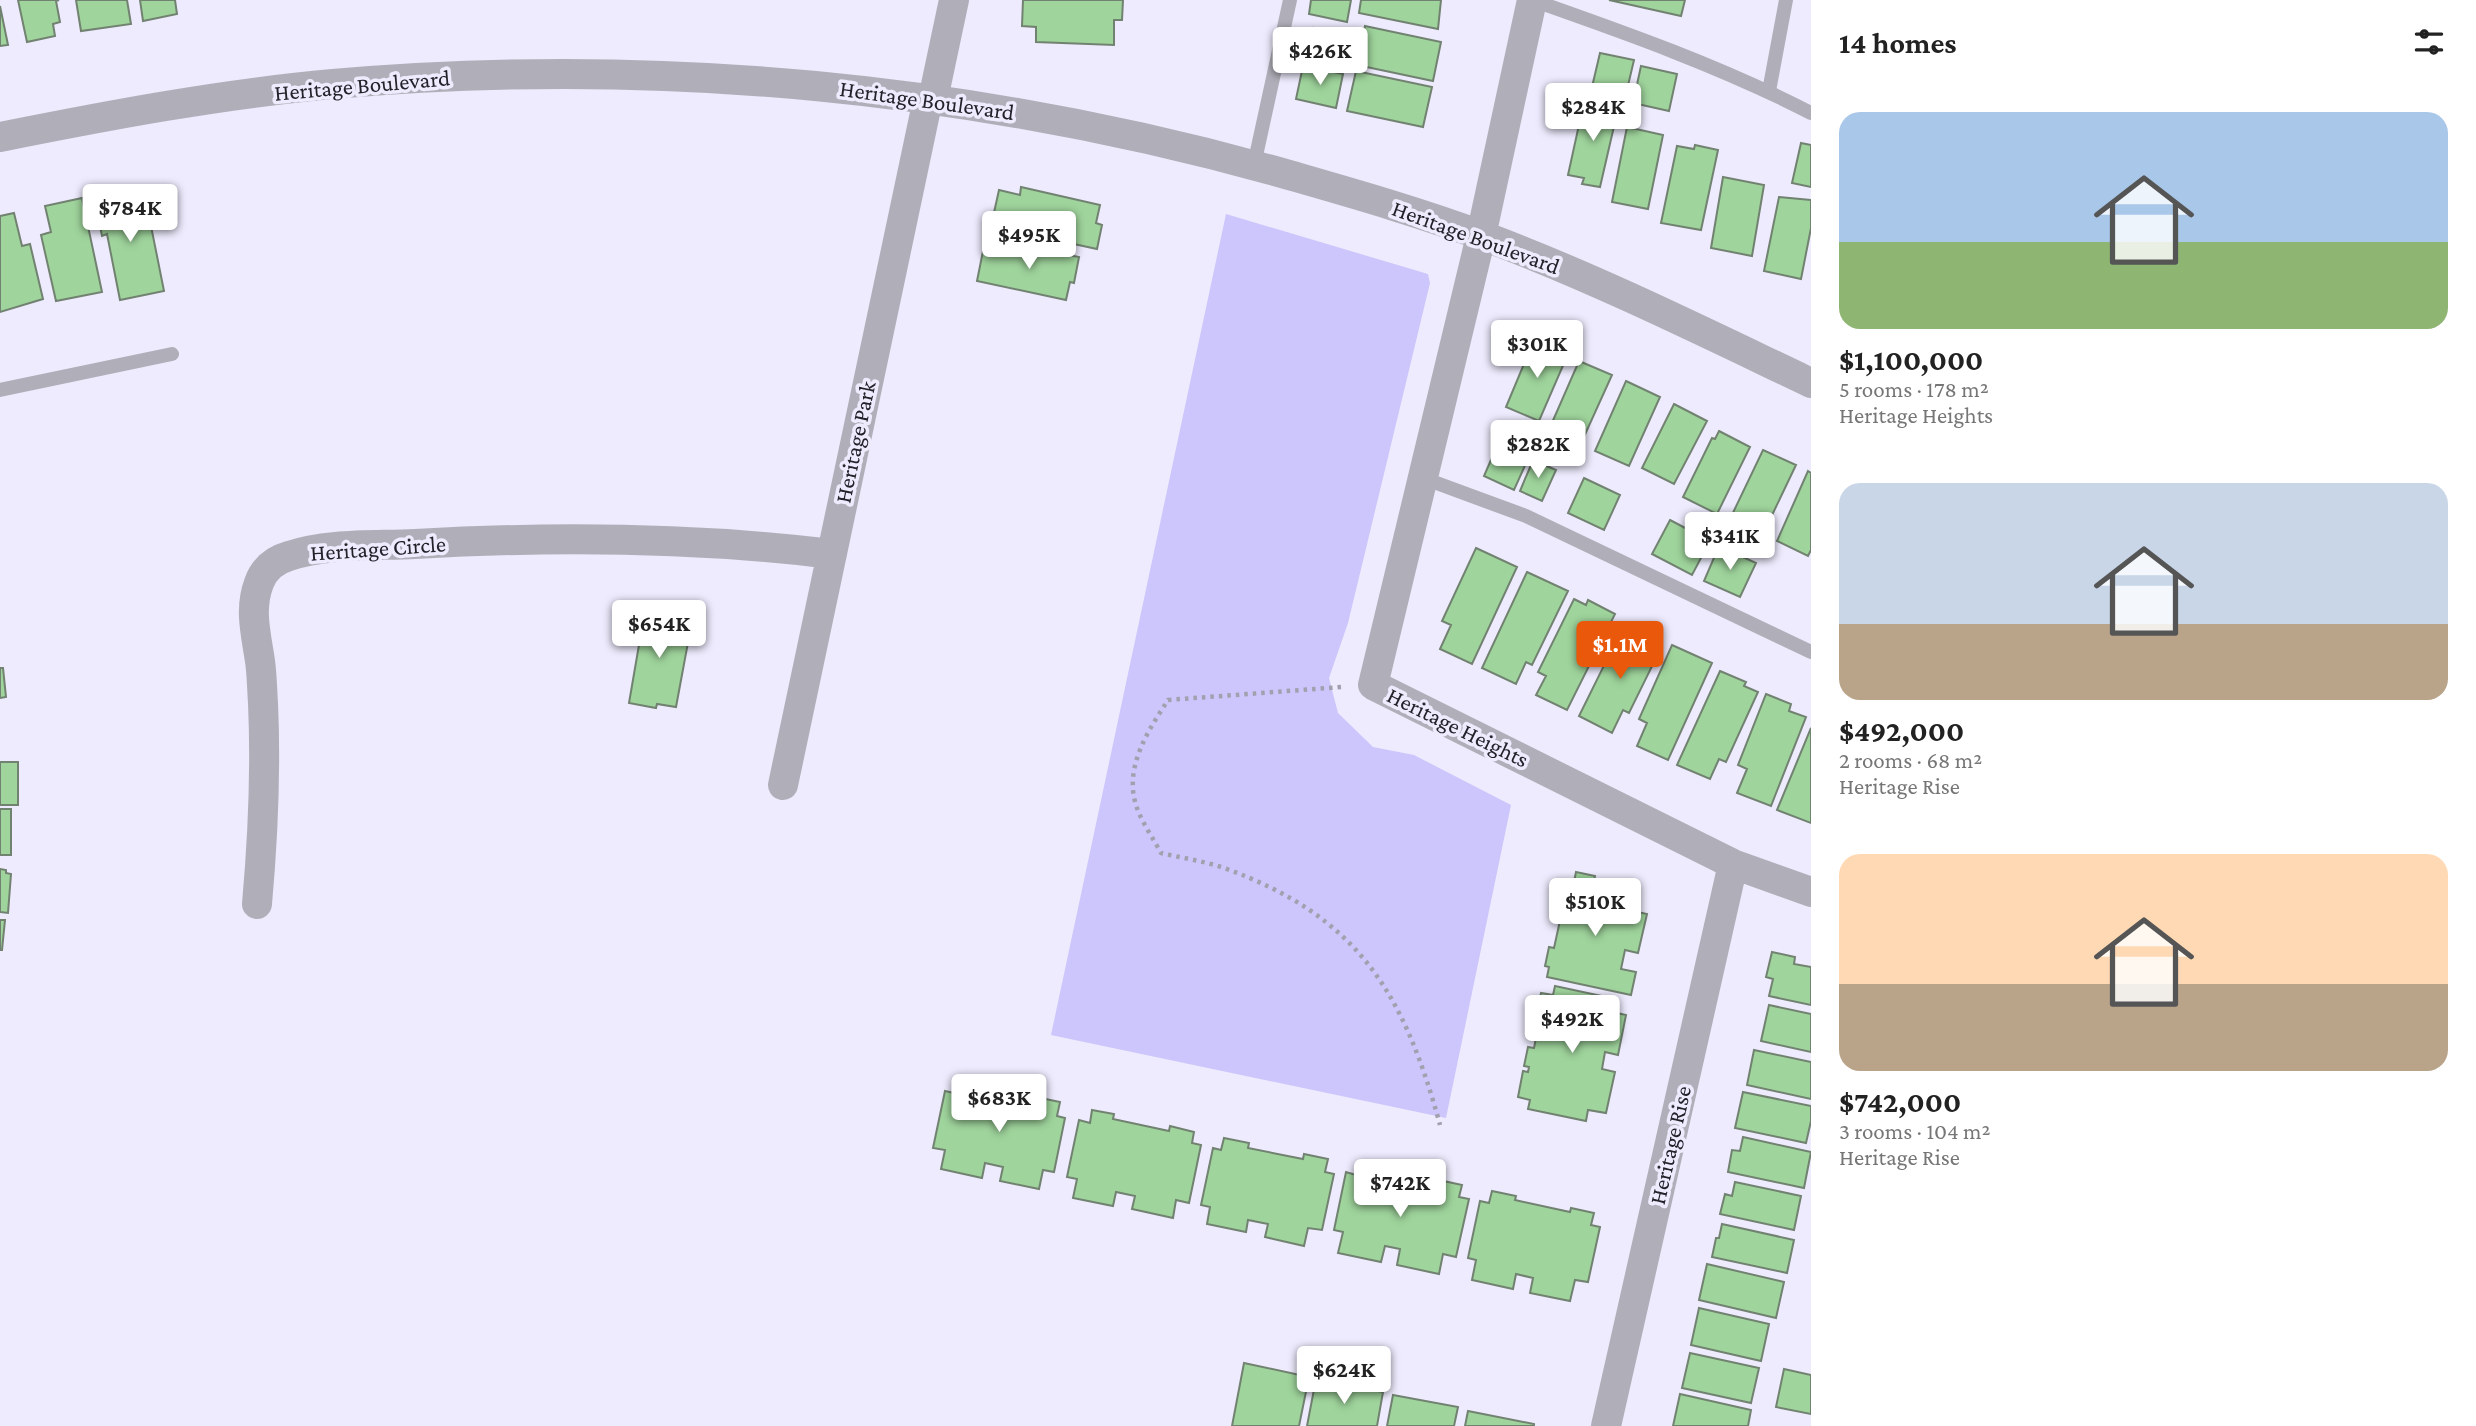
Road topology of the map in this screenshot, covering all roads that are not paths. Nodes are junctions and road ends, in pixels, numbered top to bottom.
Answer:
1 (954, 0) edge
2 (1290, 0) edge
3 (1532, 0) edge
4 (1786, 0) edge
5 (1769, 91) junction
6 (930, 99) junction
7 (1811, 113) edge
8 (0, 137) edge
9 (1254, 165) junction
10 (1481, 236) junction
11 (172, 354) dead end
12 (1811, 383) edge
13 (0, 390) edge
14 (1423, 478) junction
15 (832, 554) junction
16 (1811, 652) edge
17 (783, 785) dead end
18 (1733, 864) junction
19 (1811, 892) edge
20 (257, 904) dead end
21 (1606, 1426) edge

1 - 6 street, Heritage Park
2 - 9 lane
3 - 5 lane
3 - 10 street, Heritage Heights
4 - 5 lane
5 - 7 lane
6 - 8 street, Heritage Boulevard
6 - 9 street, Heritage Boulevard
6 - 15 street, Heritage Park
9 - 10 street, Heritage Boulevard
10 - 12 street, Heritage Boulevard
10 - 14 street, Heritage Heights
11 - 13 lane
14 - 16 lane
14 - 18 street, Heritage Heights
15 - 17 street, Heritage Park
15 - 20 street, Heritage Circle
18 - 19 street, Heritage Heights
18 - 21 street, Heritage Rise

